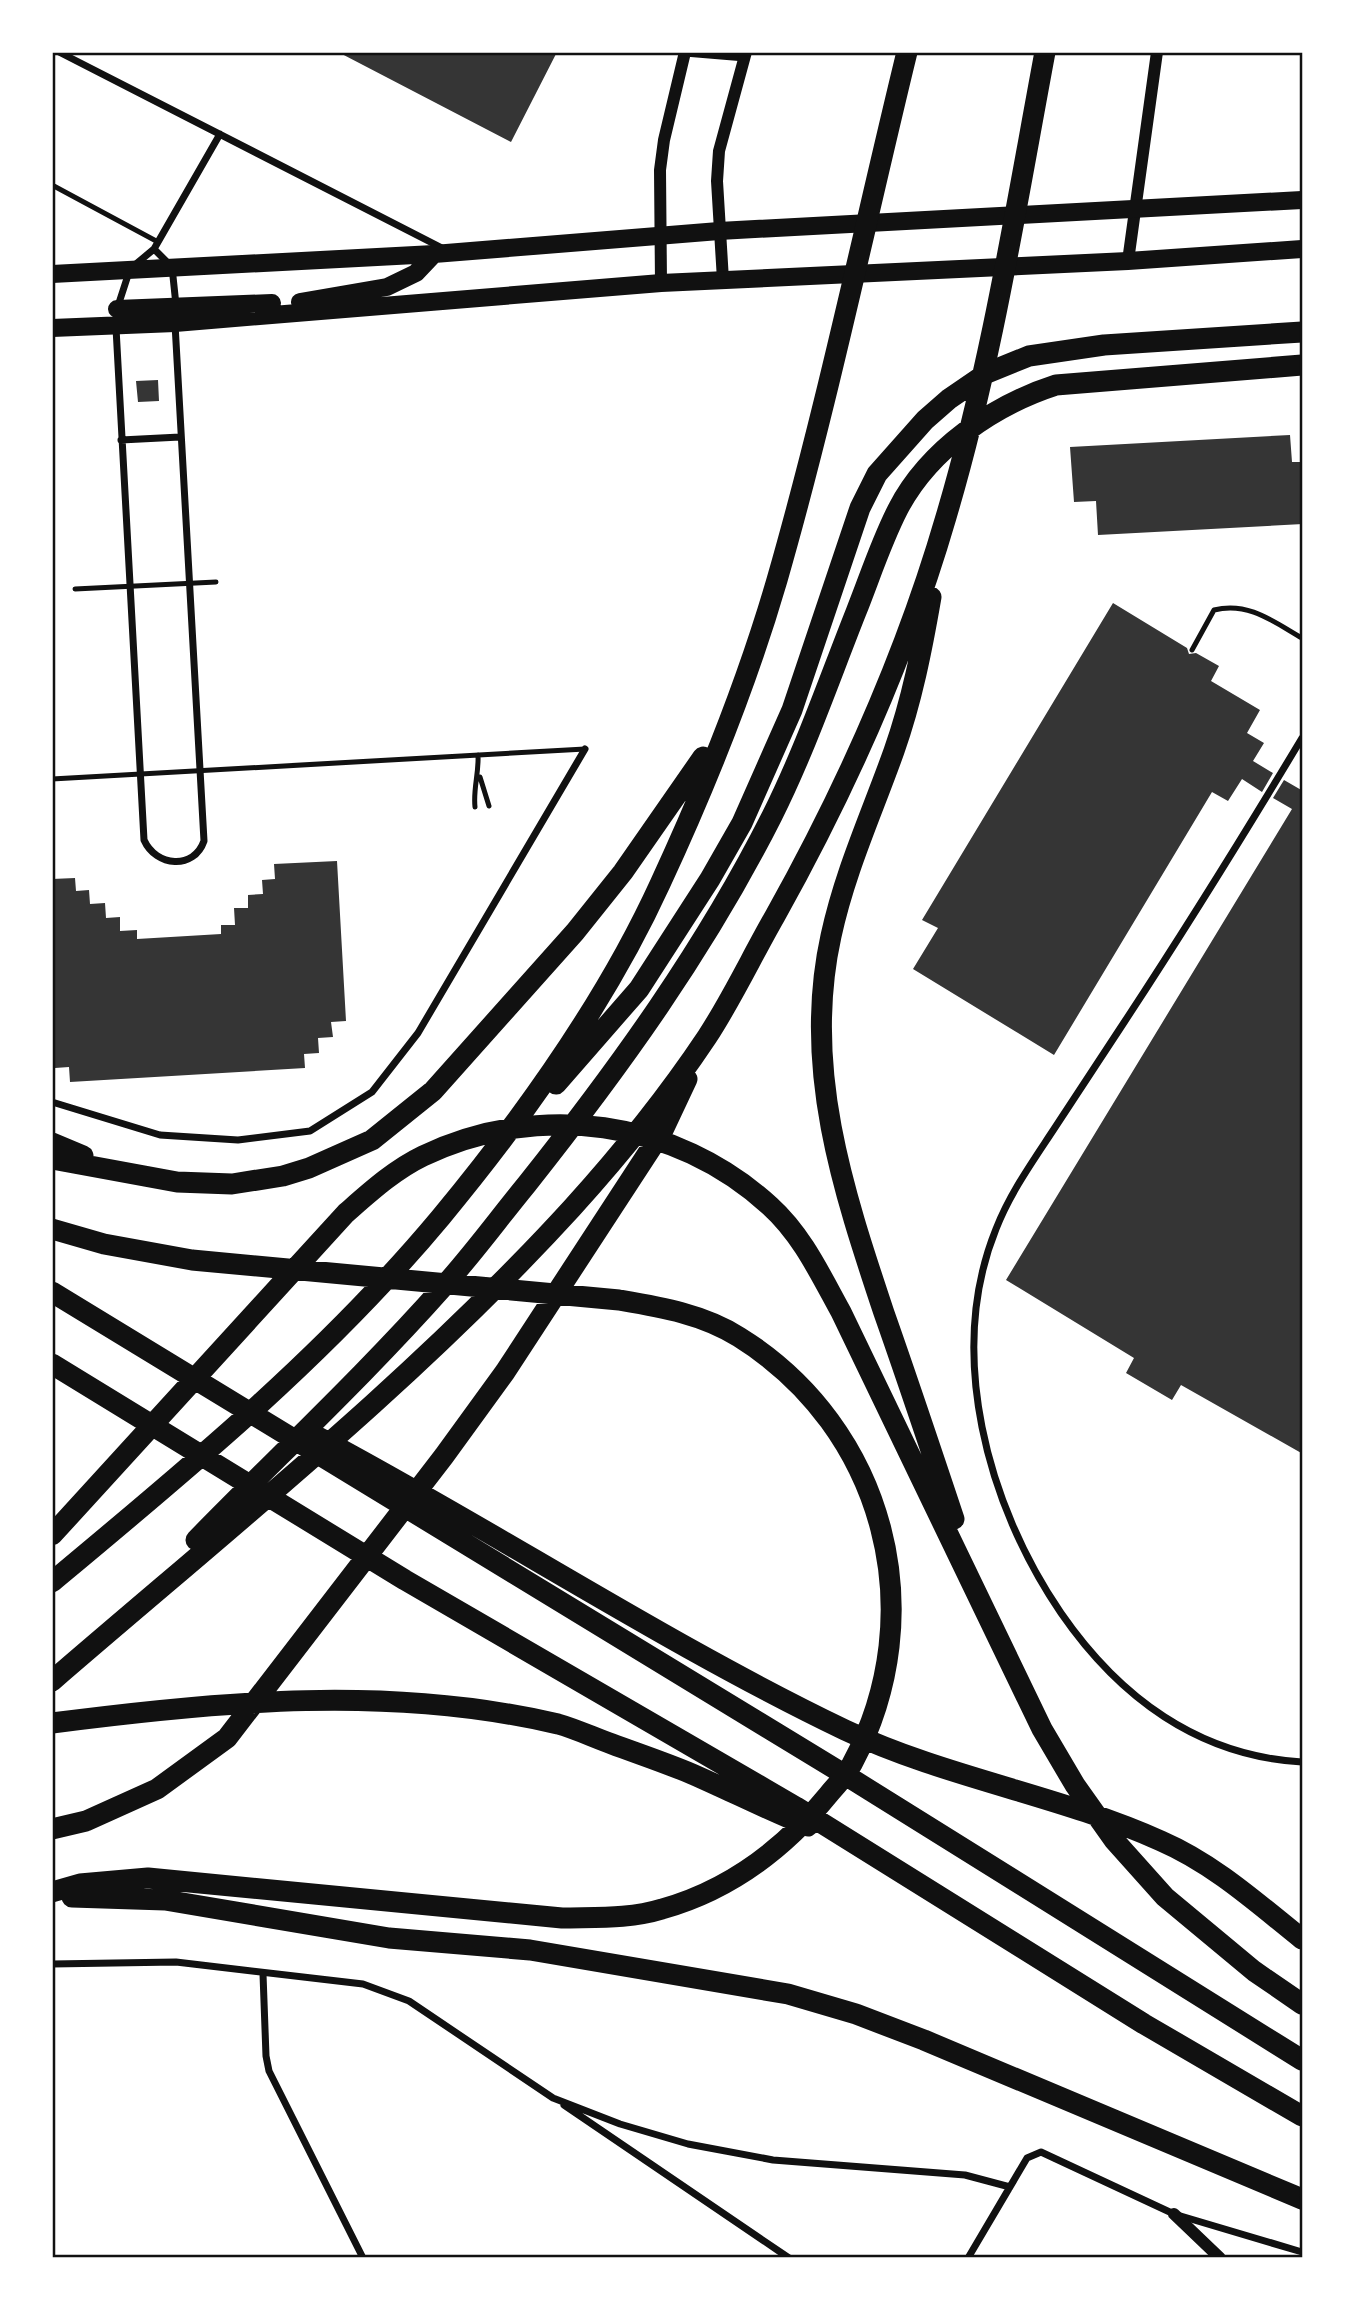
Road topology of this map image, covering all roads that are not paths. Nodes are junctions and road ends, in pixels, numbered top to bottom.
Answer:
1 (59, 52) edge
2 (907, 52) edge
3 (1045, 52) edge
4 (1057, 52) edge
5 (1157, 52) edge
6 (685, 53) edge
7 (746, 56) edge
8 (220, 134) junction
9 (52, 185) edge
10 (1303, 200) edge
11 (1137, 208) junction
12 (719, 231) junction
13 (660, 236) junction
14 (156, 246) junction
15 (1008, 247) junction
16 (1303, 249) edge
17 (442, 253) junction
18 (1128, 261) junction
19 (172, 267) junction
20 (131, 269) junction
21 (52, 274) edge
22 (723, 280) junction
23 (662, 283) junction
24 (175, 315) junction
25 (117, 317) junction
26 (52, 328) edge
27 (1303, 332) edge
28 (1303, 365) edge
29 (180, 437) junction
30 (121, 440) junction
31 (946, 516) junction
32 (216, 582) dead end
33 (188, 583) junction
34 (129, 586) junction
35 (75, 589) dead end
36 (1303, 638) edge
37 (1192, 650) dead end
38 (726, 724) junction
39 (1303, 738) edge
40 (584, 749) joint
41 (478, 755) junction
42 (201, 771) junction
43 (141, 774) junction
44 (479, 776) junction
45 (52, 779) edge
46 (489, 806) dead end
47 (475, 807) dead end
48 (709, 1033) junction
49 (52, 1102) edge
50 (52, 1143) edge
51 (52, 1159) edge
52 (114, 1169) junction
53 (475, 1174) junction
54 (52, 1229) edge
55 (52, 1292) edge
56 (148, 1348) junction
57 (52, 1364) edge
58 (52, 1535) edge
59 (52, 1582) edge
60 (985, 1610) junction
61 (78, 1659) junction
62 (52, 1681) edge
63 (52, 1723) edge
64 (1303, 1762) edge
65 (791, 1812) junction
66 (52, 1829) edge
67 (52, 1894) edge
68 (1303, 1939) edge
69 (52, 1964) edge
70 (263, 1974) junction
71 (1303, 2004) edge
72 (1303, 2060) edge
73 (553, 2098) junction
74 (1303, 2116) edge
75 (1010, 2187) junction
76 (1303, 2199) edge
77 (1174, 2214) junction
78 (1303, 2252) edge
79 (363, 2258) edge
80 (789, 2258) edge
81 (968, 2258) edge
82 (1220, 2258) edge

1 - 8 street
2 - 38 highway
3 - 15 highway
4 - 15 highway
5 - 11 street
6 - 7 street
6 - 13 street
7 - 12 street
8 - 14 street
8 - 17 street
9 - 14 lane
10 - 11 main road
11 - 12 main road
11 - 18 street
12 - 13 main road
12 - 22 street
13 - 17 main road
13 - 23 street
14 - 19 street
14 - 20 street
15 - 31 highway
16 - 18 main road
17 - 19 main road
17 - 24 main road
18 - 22 main road
19 - 20 main road
19 - 24 street
20 - 21 main road
20 - 25 street
22 - 23 main road
23 - 24 main road
24 - 25 main road
24 - 29 street
25 - 26 main road
25 - 30 street
27 - 53 highway
28 - 61 highway
29 - 30 street
29 - 33 street
30 - 34 street
31 - 48 highway
31 - 60 highway
32 - 33 lane
33 - 34 lane
33 - 42 street
34 - 35 lane
34 - 43 street
36 - 37 lane
38 - 52 highway
38 - 53 highway
39 - 64 street
40 - 41 lane
40 - 49 street
41 - 42 lane
41 - 44 lane
42 - 43 lane
42 - 43 street
43 - 45 lane
44 - 46 lane
44 - 47 lane
48 - 61 highway
48 - 66 highway
50 - 52 highway
51 - 52 highway
53 - 59 highway
54 - 67 highway
55 - 56 highway
56 - 68 highway
56 - 72 highway
57 - 65 highway
58 - 60 highway
60 - 71 highway
61 - 62 highway
63 - 65 highway
65 - 74 highway
67 - 76 highway
69 - 70 street
70 - 73 street
70 - 79 street
73 - 75 street
73 - 80 street
75 - 77 street
75 - 81 street
77 - 78 street
77 - 82 street

